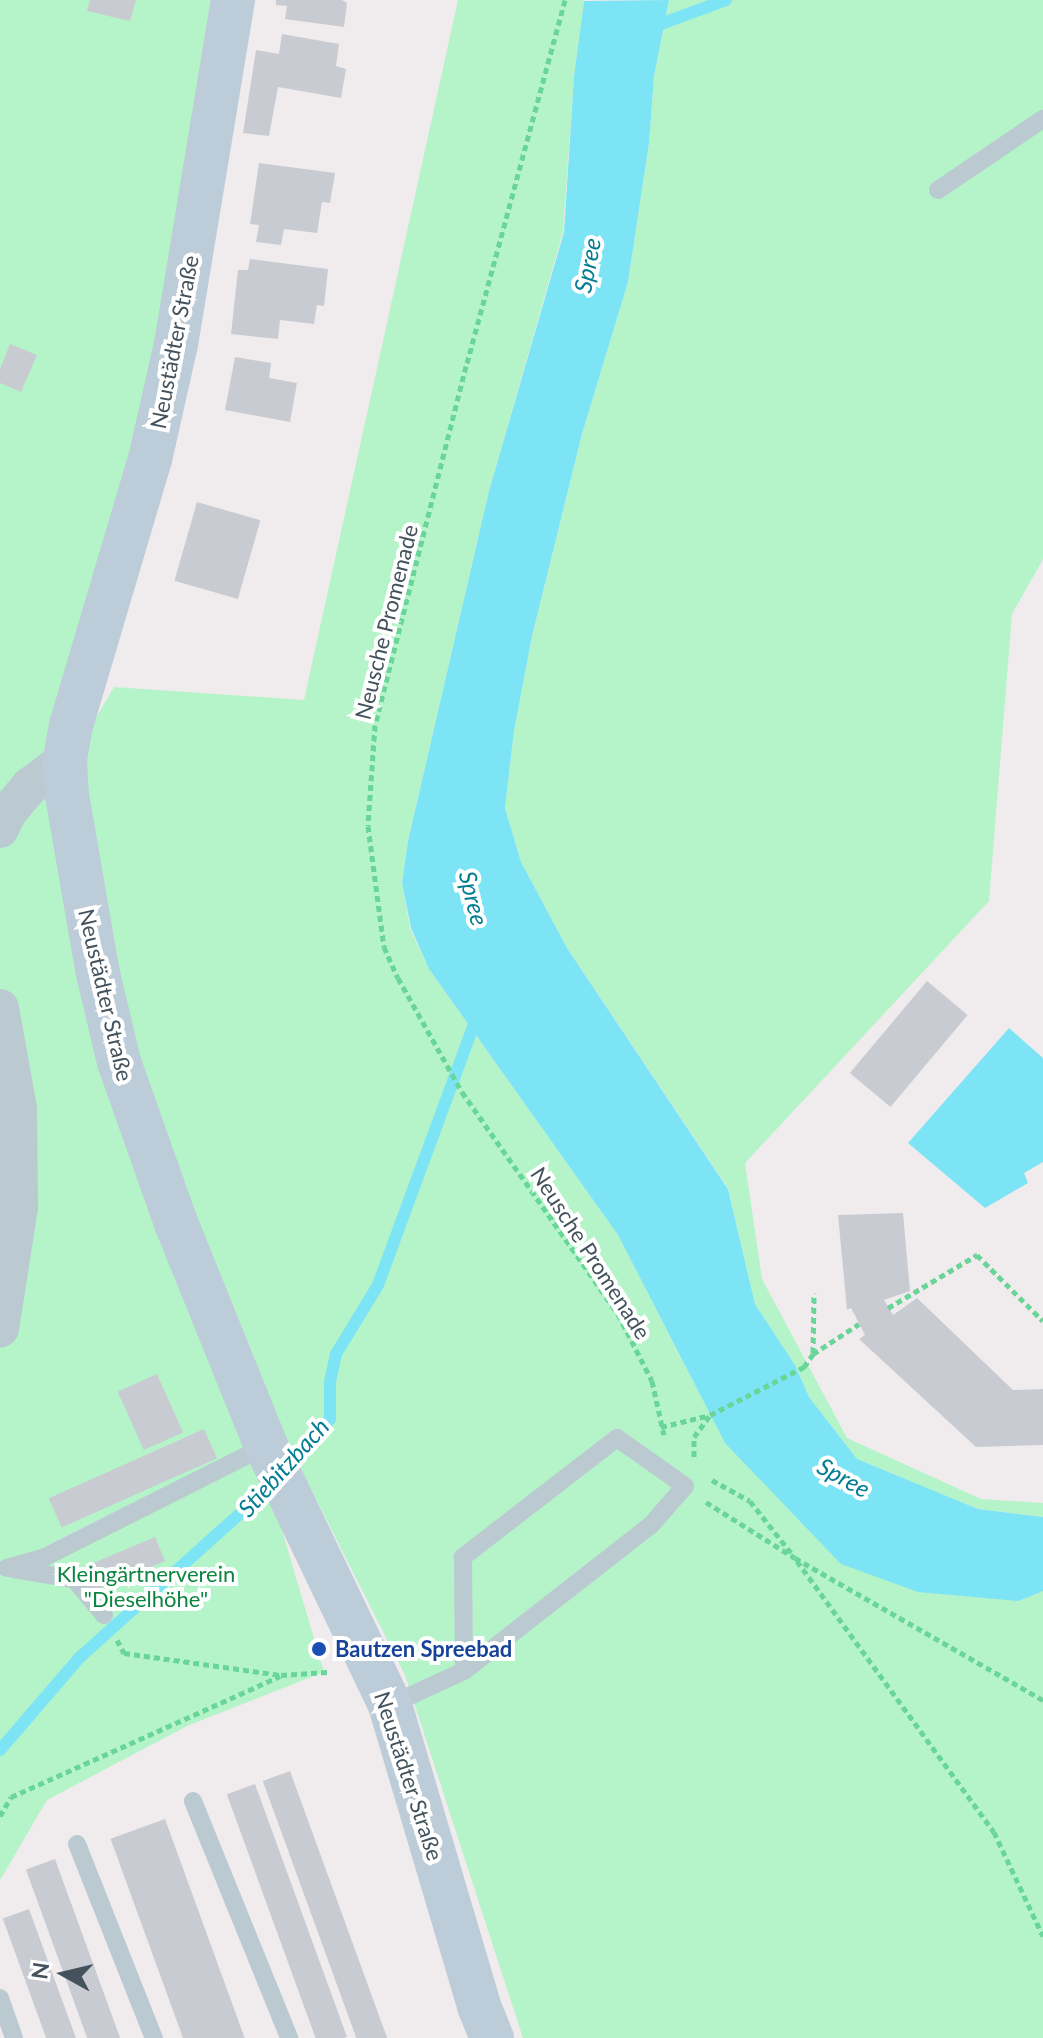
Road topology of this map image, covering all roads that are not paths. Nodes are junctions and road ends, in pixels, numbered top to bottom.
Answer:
1 (233, 0) edge
2 (1043, 119) edge
3 (938, 190) dead end
4 (65, 760) junction
5 (0, 829) edge
6 (0, 1008) edge
7 (0, 1329) edge
8 (268, 1451) junction
9 (4, 1569) edge
10 (104, 1615) dead end
11 (464, 1671) junction
12 (390, 1705) junction
13 (193, 1801) dead end
14 (77, 1844) dead end
15 (0, 1998) edge
16 (14, 2038) edge
17 (154, 2038) edge
18 (289, 2038) edge
19 (492, 2038) edge

1 - 4 street, Neustädter Straße
2 - 3 lane
4 - 5 street
4 - 8 street, Neustädter Straße
6 - 7 street
8 - 9 lane
8 - 12 street, Neustädter Straße
9 - 10 lane
11 - 11 lane
11 - 12 lane
12 - 19 street, Neustädter Straße
13 - 18 lane
14 - 17 lane
15 - 16 lane

